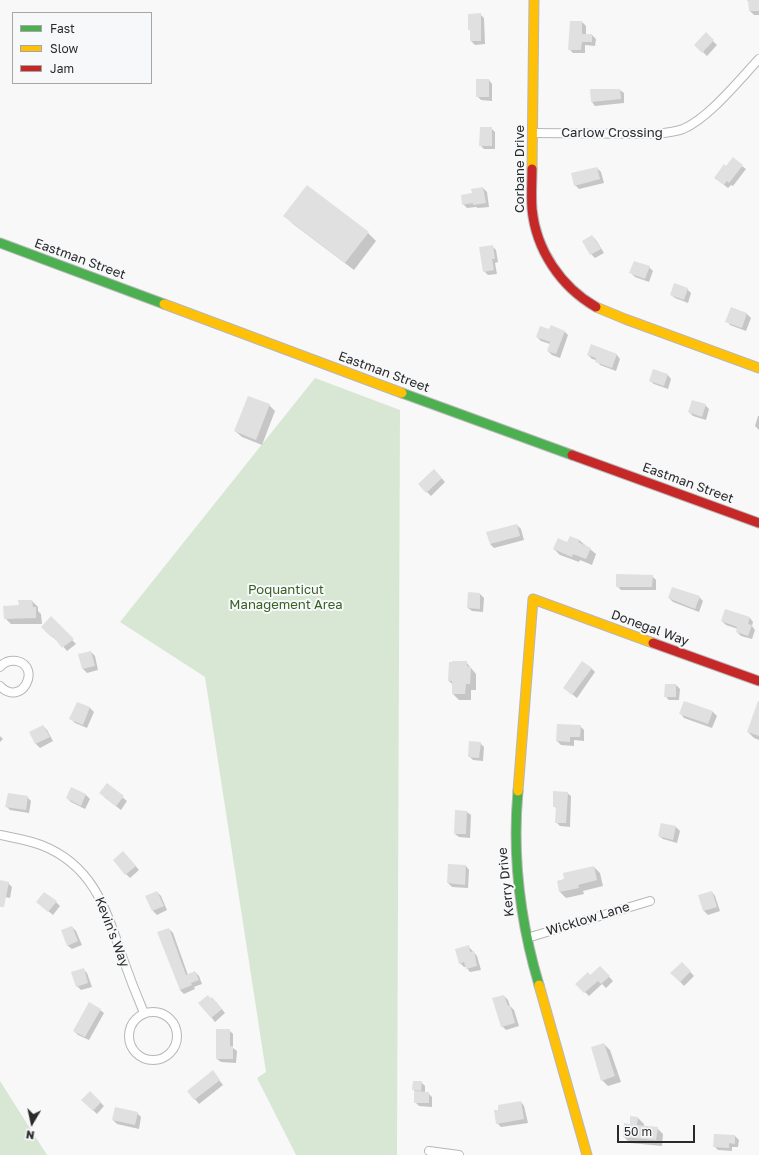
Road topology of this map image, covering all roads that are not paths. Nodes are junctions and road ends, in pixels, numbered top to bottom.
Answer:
1 (534, 0) edge
2 (759, 59) edge
3 (533, 133) junction
4 (0, 243) edge
5 (759, 368) edge
6 (759, 523) edge
7 (533, 599) joint
8 (0, 667) edge
9 (759, 681) edge
10 (0, 686) edge
11 (0, 835) edge
12 (650, 900) dead end
13 (526, 938) junction
14 (144, 1013) junction
15 (429, 1152) dead end
16 (459, 1155) edge
17 (587, 1155) edge

1 - 3 street, Corbane Drive
2 - 3 street, Carlow Crossing
3 - 5 street, Corbane Drive
4 - 6 street, Eastman Street
7 - 9 street, Donegal Way
7 - 13 street, Kerry Drive
8 - 10 street
11 - 14 street, Kevin's Way
12 - 13 street, Wicklow Lane
13 - 17 street, Kerry Drive
14 - 14 street
15 - 16 street

